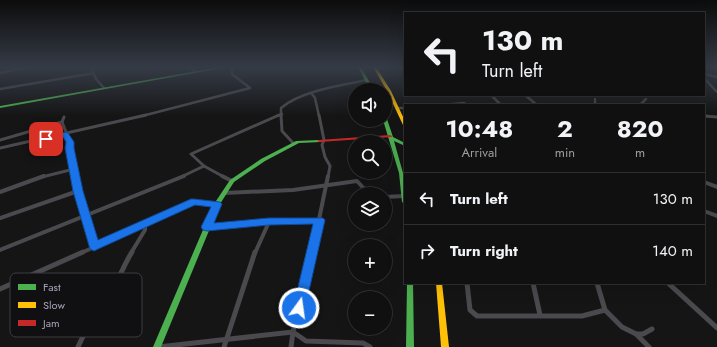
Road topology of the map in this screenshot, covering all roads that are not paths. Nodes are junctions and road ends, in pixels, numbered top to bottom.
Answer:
1 (34, 83) edge
2 (100, 83) edge
3 (132, 83) edge
4 (244, 83) edge
5 (354, 83) edge
6 (383, 83) edge
7 (709, 83) edge
8 (705, 86) edge
9 (711, 86) junction
10 (104, 88) junction
11 (0, 89) edge
12 (717, 92) edge
13 (312, 94) junction
14 (492, 96) edge
15 (527, 96) edge
16 (595, 99) dead end
17 (646, 99) dead end
18 (500, 104) edge
19 (536, 104) edge
20 (595, 104) edge
21 (641, 104) edge
22 (0, 107) edge
23 (398, 108) junction
24 (404, 108) edge
25 (282, 114) junction
26 (705, 116) edge
27 (64, 117) dead end
28 (717, 117) edge
29 (62, 122) junction
30 (404, 123) edge
31 (66, 134) junction
32 (392, 138) edge
33 (348, 139) edge
34 (0, 140) edge
35 (324, 140) junction
36 (392, 141) edge
37 (294, 144) junction
38 (404, 144) edge
39 (0, 148) edge
40 (204, 166) junction
41 (74, 169) junction
42 (232, 181) junction
43 (705, 182) edge
44 (326, 186) junction
45 (363, 187) edge
46 (717, 187) edge
47 (78, 191) junction
48 (0, 192) edge
49 (223, 193) junction
50 (404, 194) edge
51 (392, 198) edge
52 (404, 199) edge
53 (217, 204) junction
54 (705, 211) edge
55 (84, 216) junction
56 (717, 216) edge
57 (0, 218) edge
58 (320, 220) junction
59 (269, 222) junction
60 (145, 223) junction
61 (207, 227) junction
62 (94, 246) junction
63 (0, 250) edge
64 (35, 273) edge
65 (120, 273) edge
66 (10, 284) edge
67 (410, 284) edge
68 (439, 284) edge
69 (467, 284) edge
70 (533, 284) edge
71 (596, 284) edge
72 (669, 284) edge
73 (0, 289) edge
74 (606, 310) junction
75 (540, 315) junction
76 (717, 328) edge
77 (652, 329) dead end
78 (293, 332) junction
79 (636, 334) junction
80 (82, 337) edge
81 (226, 339) junction
82 (78, 347) edge
83 (157, 347) edge
84 (224, 347) edge
85 (291, 347) edge
86 (370, 347) edge
87 (410, 347) edge
88 (445, 347) edge
89 (649, 347) edge

1 - 11 street
2 - 10 street
3 - 10 main road
4 - 31 street
5 - 13 street
6 - 23 main road
7 - 9 street
8 - 9 street
9 - 12 street
10 - 22 main road
13 - 25 street
13 - 35 street
14 - 18 street
15 - 19 street
16 - 20 street
17 - 21 street
23 - 24 street
23 - 30 main road
25 - 37 street
25 - 40 street
26 - 28 street
27 - 29 street
29 - 31 street
29 - 34 street
31 - 39 street
31 - 41 street
32 - 38 main road
33 - 35 main road
35 - 37 main road
35 - 44 street
36 - 50 main road
37 - 42 main road
40 - 42 street
40 - 55 street
41 - 47 street
41 - 48 street
42 - 49 main road
43 - 46 street
44 - 45 street
44 - 49 street
44 - 58 street
47 - 55 street
47 - 57 street
49 - 53 main road
51 - 52 street
53 - 60 street
53 - 61 main road
54 - 56 street
55 - 62 street
55 - 63 street
58 - 59 street
58 - 78 street
59 - 61 street
59 - 81 street
60 - 62 street
60 - 65 street
61 - 83 main road
62 - 64 street
66 - 73 street
67 - 87 main road
68 - 88 main road
69 - 75 street
70 - 75 street
71 - 74 street
72 - 76 street
74 - 75 street
74 - 79 street
77 - 79 street
78 - 81 street
78 - 85 street
78 - 86 street
79 - 89 street
80 - 82 street
81 - 83 street
81 - 84 street

